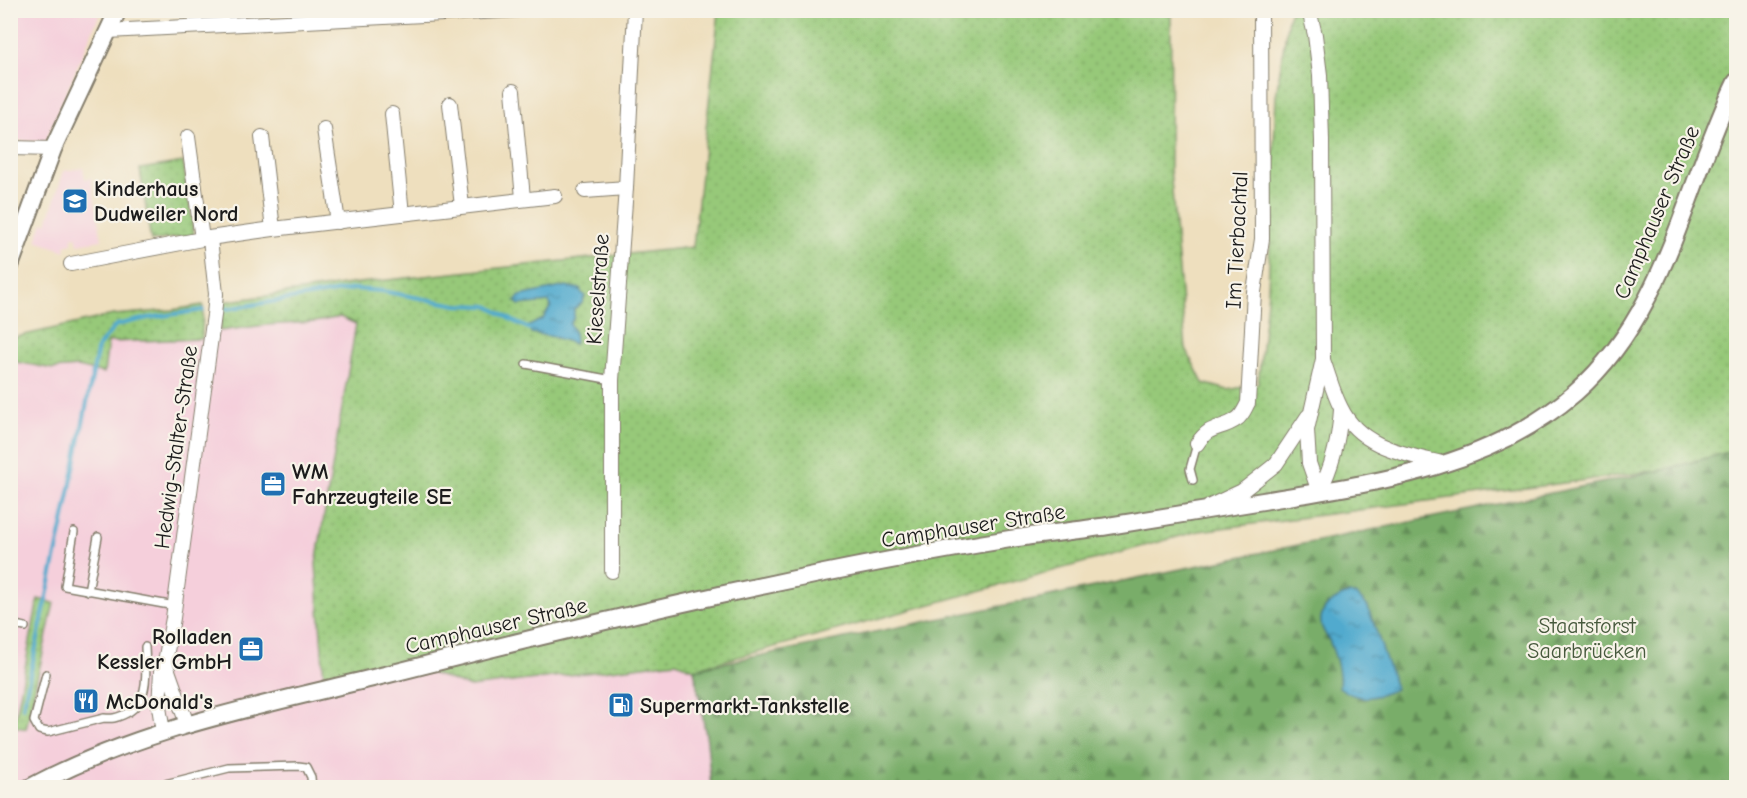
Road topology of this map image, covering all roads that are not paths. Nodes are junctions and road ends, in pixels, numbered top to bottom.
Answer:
1 (118, 10) edge
2 (520, 10) edge
3 (635, 10) edge
4 (1261, 10) edge
5 (1309, 10) edge
6 (108, 31) junction
7 (1737, 82) edge
8 (513, 91) dead end
9 (450, 104) dead end
10 (392, 114) dead end
11 (324, 129) dead end
12 (188, 137) dead end
13 (262, 137) dead end
14 (10, 148) edge
15 (53, 149) junction
16 (626, 188) junction
17 (585, 191) dead end
18 (555, 196) dead end
19 (523, 198) junction
20 (462, 206) junction
21 (402, 214) junction
22 (338, 222) junction
23 (273, 229) junction
24 (206, 239) junction
25 (71, 264) dead end
26 (10, 266) edge
27 (1323, 359) junction
28 (526, 364) dead end
29 (612, 380) junction
30 (1341, 410) junction
31 (1311, 411) junction
32 (1197, 444) joint
33 (1445, 464) junction
34 (1193, 480) dead end
35 (1319, 492) junction
36 (1199, 511) junction
37 (82, 540) dead end
38 (96, 540) dead end
39 (72, 546) junction
40 (80, 548) dead end
41 (69, 560) junction
42 (77, 562) dead end
43 (612, 571) dead end
44 (88, 591) junction
45 (175, 606) junction
46 (10, 624) edge
47 (25, 627) dead end
48 (145, 647) dead end
49 (165, 662) junction
50 (46, 674) dead end
51 (187, 724) junction
52 (163, 732) junction
53 (29, 788) edge
54 (149, 788) edge
55 (312, 788) edge

1 - 6 street
2 - 6 street
3 - 16 street, Kieselstraße
4 - 32 street, Im Tierbachtal
5 - 27 street
6 - 15 street
7 - 33 street, Camphauser Straße
8 - 19 street
9 - 20 street
10 - 21 street
11 - 22 street
12 - 24 street, Hedwig-Stalter-Straße
13 - 23 street
14 - 15 street
15 - 26 street
16 - 17 street
16 - 29 street, Kieselstraße
18 - 19 street
19 - 20 street
20 - 21 street
21 - 22 street
22 - 23 street
23 - 24 street
24 - 25 street
24 - 45 street, Hedwig-Stalter-Straße
27 - 30 street
27 - 31 street
28 - 29 lane
29 - 43 street, Kieselstraße
30 - 33 street
30 - 35 street
31 - 35 street
31 - 36 street
32 - 34 lane
33 - 35 street, Camphauser Straße
35 - 36 street, Camphauser Straße
36 - 51 street, Camphauser Straße
37 - 39 lane
38 - 44 lane
39 - 40 lane
39 - 41 lane
41 - 42 lane
41 - 44 lane
44 - 45 lane
45 - 49 street, Hedwig-Stalter-Straße
46 - 47 lane
48 - 50 lane
49 - 51 street, Hedwig-Stalter-Straße
49 - 52 street, Hedwig-Stalter-Straße
51 - 52 street, Camphauser Straße
52 - 53 street, Camphauser Straße
54 - 55 lane

